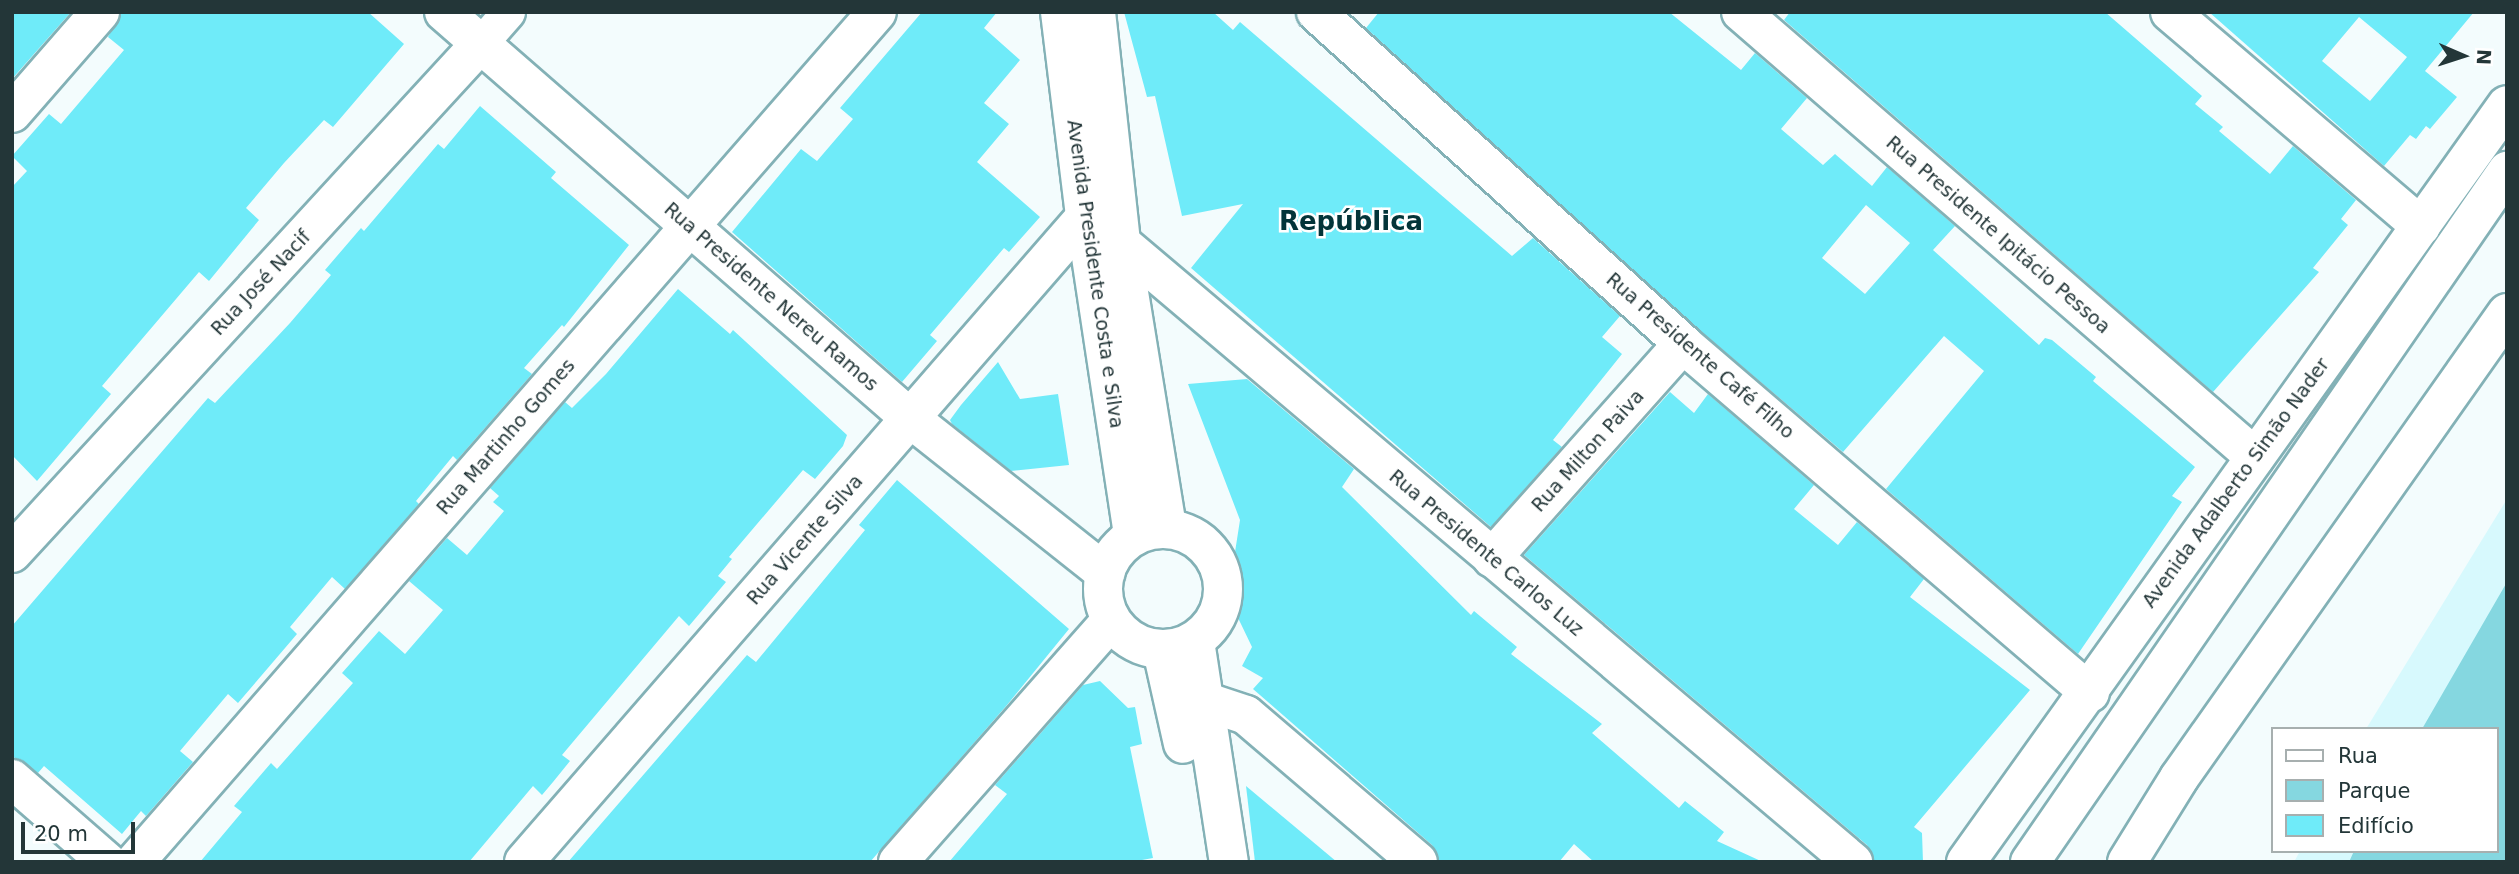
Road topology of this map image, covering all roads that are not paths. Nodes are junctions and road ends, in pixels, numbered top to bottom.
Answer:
1 (100, 12) edge
2 (444, 12) edge
3 (508, 12) edge
4 (877, 12) edge
5 (1060, 12) edge
6 (1096, 12) edge
7 (1316, 12) edge
8 (1741, 12) edge
9 (2170, 12) edge
10 (481, 43) junction
11 (2507, 105) edge
12 (12, 113) edge
13 (2507, 171) edge
14 (1085, 217) junction
15 (2421, 226) junction
16 (689, 227) junction
17 (1121, 243) junction
18 (2507, 313) edge
19 (1684, 344) junction
20 (911, 419) junction
21 (2255, 457) junction
22 (1150, 532) junction
23 (12, 554) edge
24 (1492, 558) junction
25 (1105, 573) junction
26 (1111, 620) junction
27 (1178, 645) junction
28 (2090, 693) junction
29 (1188, 699) junction
30 (12, 779) edge
31 (107, 862) edge
32 (135, 862) edge
33 (524, 862) edge
34 (898, 862) edge
35 (1207, 862) edge
36 (1229, 862) edge
37 (1418, 862) edge
38 (1853, 862) edge
39 (1966, 862) edge
40 (2031, 862) edge
41 (2127, 862) edge

1 - 12 street
2 - 10 street, Rua Presidente Nereu Ramos
3 - 10 street, Rua José Nacif
4 - 16 street, Rua Martinho Gomes
5 - 14 street, Avenida Presidente Costa e Silva
6 - 17 street, Avenida Presidente Costa e Silva
7 - 19 street, Rua Presidente Café Filho
8 - 21 street, Rua Presidente Ipitácio Pessoa
9 - 15 street
10 - 16 street, Rua Presidente Nereu Ramos
10 - 23 street, Rua José Nacif
11 - 15 street, Avenida Adalberto Simão Nader
13 - 40 street
14 - 20 street, Rua Vicente Silva
14 - 22 street, Avenida Presidente Costa e Silva
15 - 21 street, Avenida Adalberto Simão Nader
16 - 20 street, Rua Presidente Nereu Ramos
16 - 32 street, Rua Martinho Gomes
17 - 22 street, Avenida Presidente Costa e Silva
17 - 24 street, Rua Presidente Carlos Luz
18 - 41 street
19 - 24 street, Rua Milton Paiva
19 - 28 street, Rua Presidente Café Filho
20 - 25 street, Rua Presidente Nereu Ramos
20 - 33 street, Rua Vicente Silva
21 - 28 street, Avenida Adalberto Simão Nader
22 - 25 street
22 - 27 street
24 - 38 street, Rua Presidente Carlos Luz
25 - 26 street
26 - 27 street
26 - 34 street
27 - 29 street
28 - 39 street, Avenida Adalberto Simão Nader
29 - 35 street
29 - 36 street
29 - 37 street
30 - 31 street

